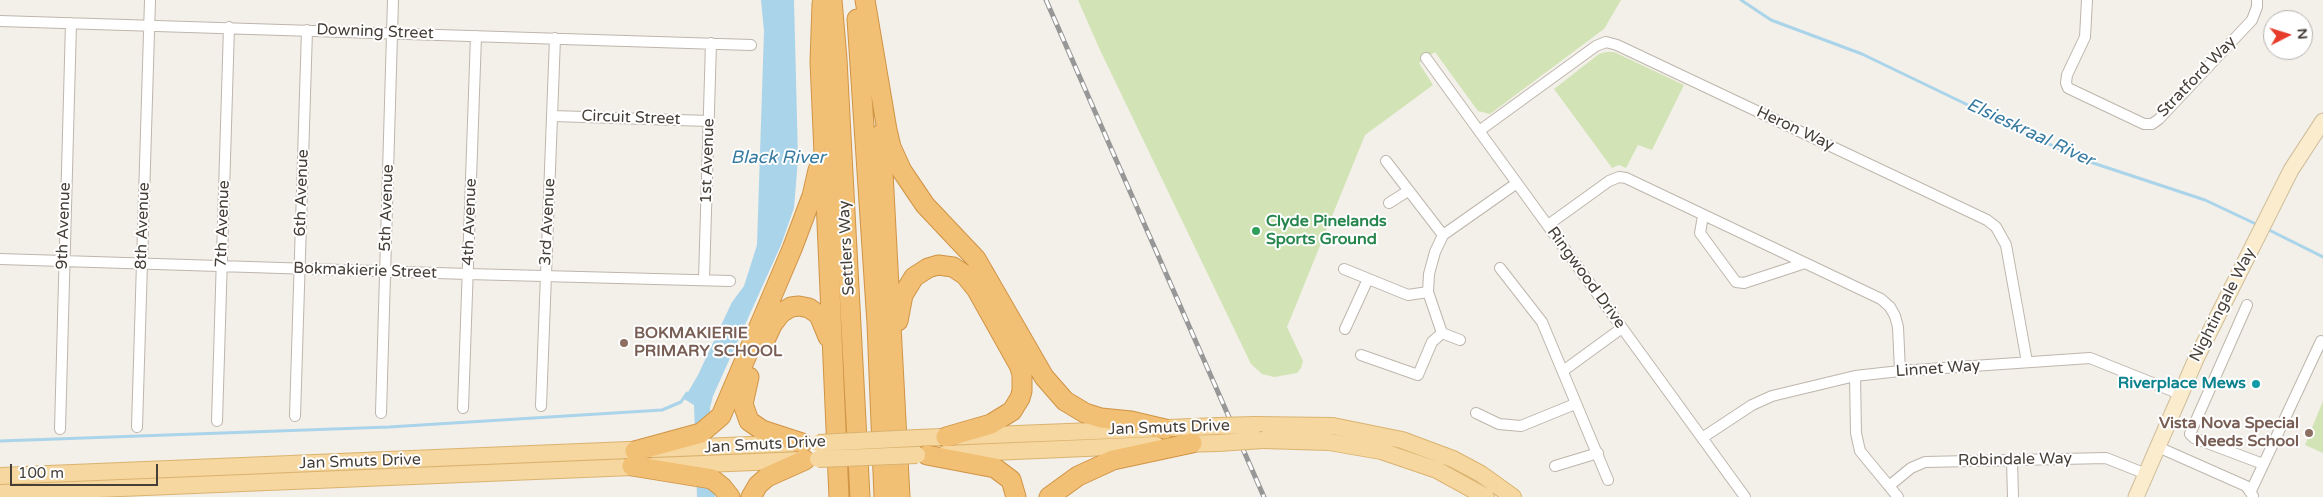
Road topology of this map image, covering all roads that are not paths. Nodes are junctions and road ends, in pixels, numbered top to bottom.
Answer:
1 (150, 0) edge
2 (393, 0) edge
3 (822, 0) edge
4 (832, 0) edge
5 (857, 0) edge
6 (865, 0) edge
7 (2087, 0) edge
8 (2257, 0) edge
9 (0, 21) edge
10 (71, 23) junction
11 (149, 26) junction
12 (229, 28) junction
13 (307, 30) junction
14 (392, 34) junction
15 (476, 36) junction
16 (555, 38) junction
17 (711, 43) junction
18 (751, 45) dead end
19 (1426, 58) dead end
20 (878, 85) junction
21 (553, 116) junction
22 (709, 121) junction
23 (2323, 121) edge
24 (1479, 131) junction
25 (823, 135) junction
26 (1386, 161) dead end
27 (1517, 183) junction
28 (1408, 191) junction
29 (1389, 203) dead end
30 (1703, 216) junction
31 (1548, 225) junction
32 (1443, 235) junction
33 (0, 259) edge
34 (63, 261) junction
35 (1805, 263) junction
36 (142, 264) junction
37 (222, 266) junction
38 (1500, 268) dead end
39 (300, 269) junction
40 (1344, 269) dead end
41 (385, 271) junction
42 (468, 274) junction
43 (546, 275) junction
44 (704, 279) junction
45 (1368, 279) junction
46 (730, 280) dead end
47 (1428, 292) junction
48 (2246, 305) dead end
49 (1622, 328) junction
50 (1345, 329) dead end
51 (1442, 333) junction
52 (1460, 340) dead end
53 (2321, 341) dead end
54 (832, 355) junction
55 (1361, 355) dead end
56 (2027, 362) junction
57 (1563, 371) junction
58 (1900, 372) junction
59 (1855, 376) junction
60 (894, 385) junction
61 (2180, 394) junction
62 (1575, 404) junction
63 (541, 406) dead end
64 (463, 408) dead end
65 (381, 413) dead end
66 (1476, 413) dead end
67 (295, 416) dead end
68 (217, 422) dead end
69 (138, 427) dead end
70 (1165, 428) junction
71 (60, 429) dead end
72 (946, 437) junction
73 (1702, 438) junction
74 (1192, 443) junction
75 (2158, 447) junction
76 (811, 451) junction
77 (1598, 453) junction
78 (922, 455) junction
79 (690, 456) junction
80 (634, 459) junction
81 (2012, 460) junction
82 (2263, 464) junction
83 (1555, 466) dead end
84 (2146, 474) junction
85 (0, 476) edge
86 (1608, 480) dead end
87 (1889, 486) junction
88 (0, 494) edge
89 (2252, 494) edge
90 (730, 497) edge
91 (751, 497) edge
92 (839, 497) edge
93 (860, 497) edge
94 (884, 497) edge
95 (900, 497) edge
96 (1016, 497) edge
97 (1049, 497) edge
98 (1486, 497) edge
99 (1513, 497) edge
100 (1745, 497) edge
101 (1898, 497) edge
102 (2012, 497) edge
103 (2136, 497) edge

1 - 11 street, 8th Avenue
2 - 14 street, 5th Avenue
3 - 25 highway
4 - 93 highway, Settlers Way
5 - 94 highway, Settlers Way
6 - 20 highway
7 - 8 street, Stratford Way
9 - 10 street, Downing Street
10 - 11 street, Downing Street
10 - 34 street, 9th Avenue
11 - 12 street, Downing Street
11 - 36 street, 8th Avenue
12 - 13 street, Downing Street
12 - 37 street, 7th Avenue
13 - 14 street, Downing Street
13 - 39 street, 6th Avenue
14 - 15 street, Downing Street
14 - 41 street, 5th Avenue
15 - 16 street, Downing Street
15 - 42 street, 4th Avenue
16 - 17 street, Downing Street
16 - 21 street, 3rd Avenue
17 - 18 street, Downing Street
17 - 22 street, 1st Avenue
19 - 24 street, Ringwood Drive
20 - 60 highway
20 - 70 highway
21 - 22 street, Circuit Street
21 - 43 street, 3rd Avenue
22 - 44 street, 1st Avenue
23 - 61 street, Nightingale Way
24 - 27 street, Ringwood Drive
24 - 56 street, Heron Way
25 - 54 highway
25 - 79 highway
26 - 28 street
27 - 31 street, Ringwood Drive
27 - 32 street
28 - 29 street
28 - 32 street
30 - 31 street
30 - 35 street
30 - 35 street
31 - 49 street, Ringwood Drive
32 - 47 street
33 - 34 street, Bokmakierie Street
34 - 36 street, Bokmakierie Street
34 - 71 street, 9th Avenue
35 - 58 street
36 - 37 street, Bokmakierie Street
36 - 69 street, 8th Avenue
37 - 39 street, Bokmakierie Street
37 - 68 street, 7th Avenue
38 - 57 street
39 - 41 street, Bokmakierie Street
39 - 67 street, 6th Avenue
40 - 45 street
41 - 42 street, Bokmakierie Street
41 - 65 street, 5th Avenue
42 - 43 street, Bokmakierie Street
42 - 64 street, 4th Avenue
43 - 44 street, Bokmakierie Street
43 - 63 street, 3rd Avenue
44 - 46 street, Bokmakierie Street
45 - 47 street
45 - 50 street
47 - 51 street
48 - 82 street
49 - 57 street
49 - 73 street, Ringwood Drive
51 - 52 street
51 - 55 street
53 - 82 street
54 - 76 highway
54 - 92 highway
56 - 58 street, Linnet Way
56 - 61 street, Linnet Way
57 - 62 street
58 - 59 street, Linnet Way
59 - 73 street, Linnet Way
59 - 87 street
60 - 72 highway
60 - 95 highway
61 - 75 street, Nightingale Way
62 - 66 street
62 - 77 street
70 - 72 main road, Jan Smuts Drive
70 - 99 main road, Jan Smuts Drive, bridge
72 - 76 main road, Jan Smuts Drive, bridge
73 - 100 street, Ringwood Drive
74 - 78 main road, Jan Smuts Drive
74 - 97 highway
74 - 98 main road, Jan Smuts Drive, bridge
75 - 84 street, Nightingale Way
75 - 89 street
76 - 78 main road, Jan Smuts Drive, bridge
76 - 79 main road, Jan Smuts Drive
76 - 91 highway
77 - 83 street
77 - 86 street
78 - 96 highway
79 - 80 highway
79 - 80 highway
79 - 90 highway
80 - 85 main road, Jan Smuts Drive
80 - 88 main road, Jan Smuts Drive
81 - 84 street, Robindale Way
81 - 87 street, Robindale Way
81 - 102 street
82 - 89 street
84 - 103 street, Nightingale Way
87 - 101 street

